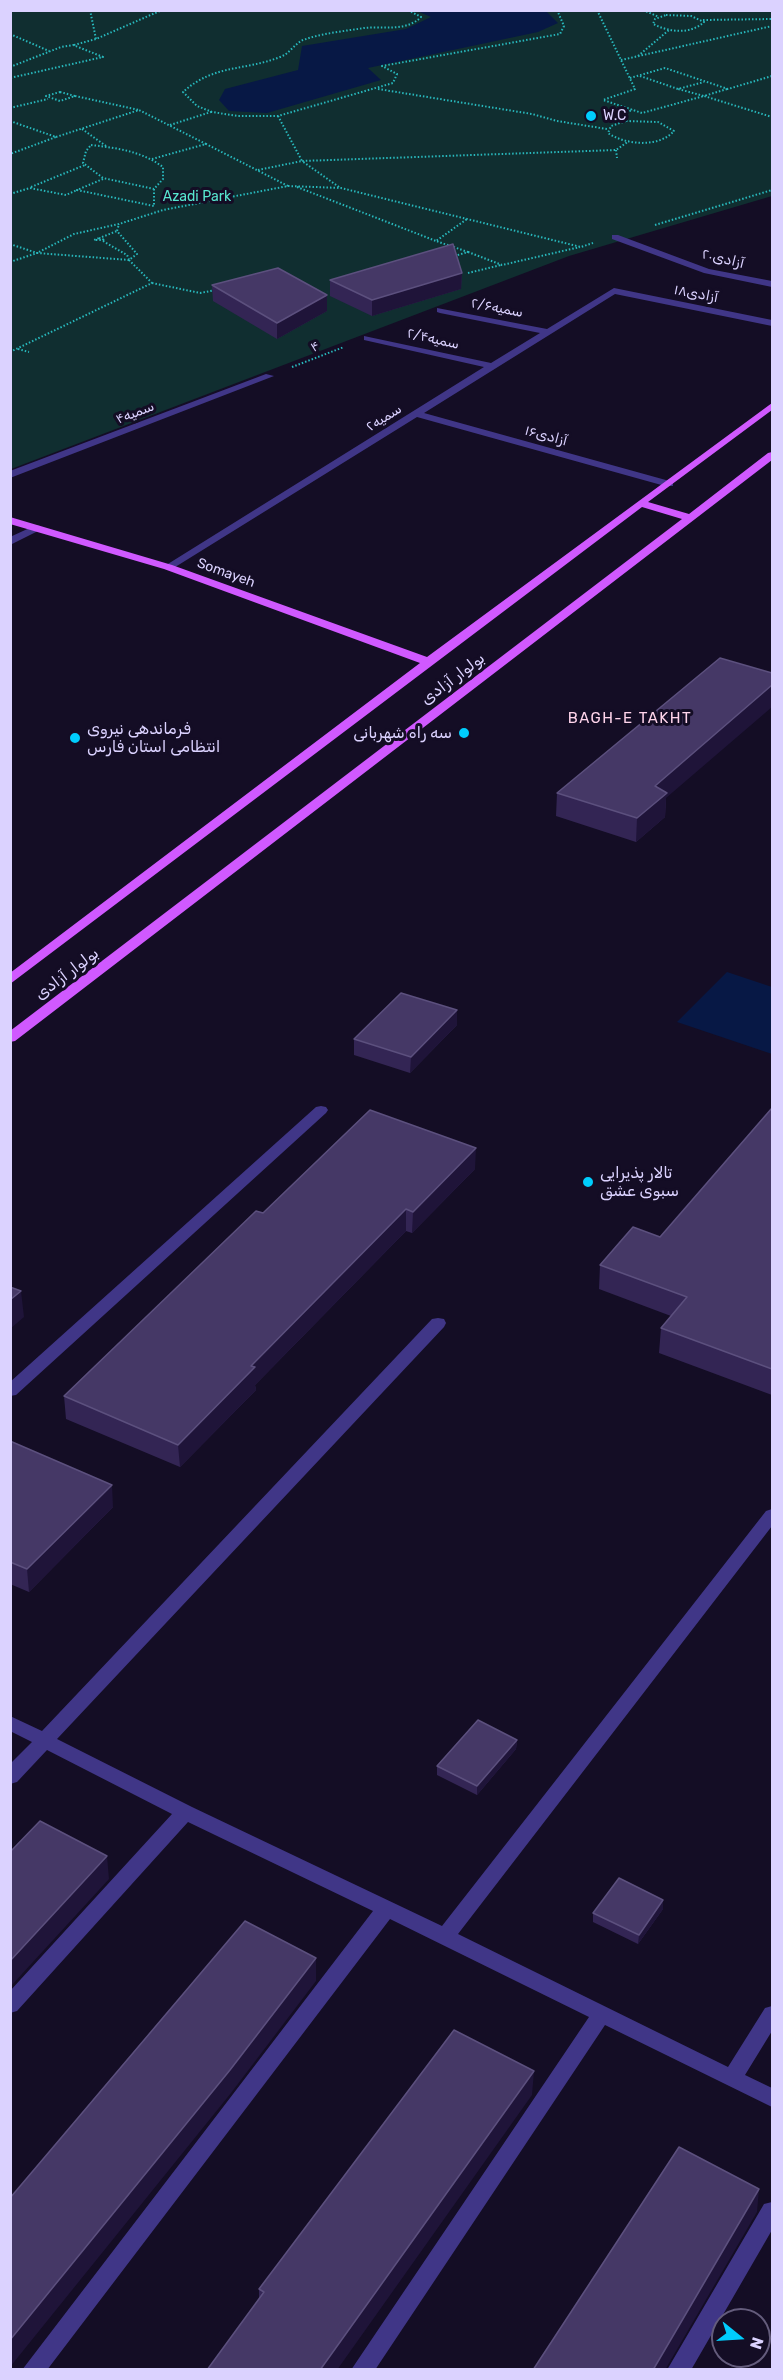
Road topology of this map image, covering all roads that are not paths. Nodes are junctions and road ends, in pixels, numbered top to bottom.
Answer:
1 (615, 237) road end
2 (772, 284) edge
3 (614, 291) joint
4 (440, 310) dead end
5 (772, 323) edge
6 (549, 332) junction
7 (367, 338) road end
8 (494, 366) junction
9 (269, 376) road end
10 (772, 406) edge
11 (416, 414) junction
12 (772, 455) edge
13 (10, 475) edge
14 (669, 484) junction
15 (642, 504) junction
16 (692, 518) junction
17 (10, 520) edge
18 (36, 528) junction
19 (10, 542) edge
20 (168, 567) junction
21 (429, 662) junction
22 (10, 980) edge
23 (10, 1038) edge
24 (321, 1110) dead end
25 (438, 1323) dead end
26 (10, 1391) edge
27 (772, 1515) edge
28 (10, 1723) edge
29 (46, 1740) junction
30 (10, 1777) edge
31 (185, 1812) junction
32 (387, 1908) junction
33 (445, 1936) junction
34 (10, 2005) edge
35 (603, 2014) junction
36 (772, 2014) edge
37 (732, 2078) junction
38 (772, 2098) edge
39 (772, 2211) edge
40 (33, 2370) edge
41 (362, 2370) edge
42 (678, 2370) edge

1 - 2 street, آزادی۲۰
3 - 5 street, آزادی۱۸
3 - 6 street, ۲سمیه
4 - 6 street, سمیه۲/۶
6 - 8 street, ۲سمیه
7 - 8 street, سمیه۲/۴
8 - 11 street, ۲سمیه
9 - 13 street, سمیه۴
10 - 14 main road, بولوار آزادی
11 - 14 street, آزادی۱۶
11 - 20 street, ۲سمیه
12 - 16 main road, بولوار آزادی
14 - 15 main road, بولوار آزادی
15 - 16 main road
15 - 21 main road, بولوار آزادی
16 - 23 main road, بولوار آزادی
17 - 18 main road, Somayeh
18 - 19 street
18 - 20 main road, Somayeh
20 - 21 main road, Somayeh
21 - 22 main road, بولوار آزادی
24 - 26 street
25 - 29 street
27 - 33 street
28 - 29 street
29 - 30 street
29 - 31 street
31 - 32 street
31 - 34 street
32 - 33 street
32 - 40 street
33 - 35 street
35 - 37 street
35 - 41 street
36 - 37 street
37 - 38 street
39 - 42 street

